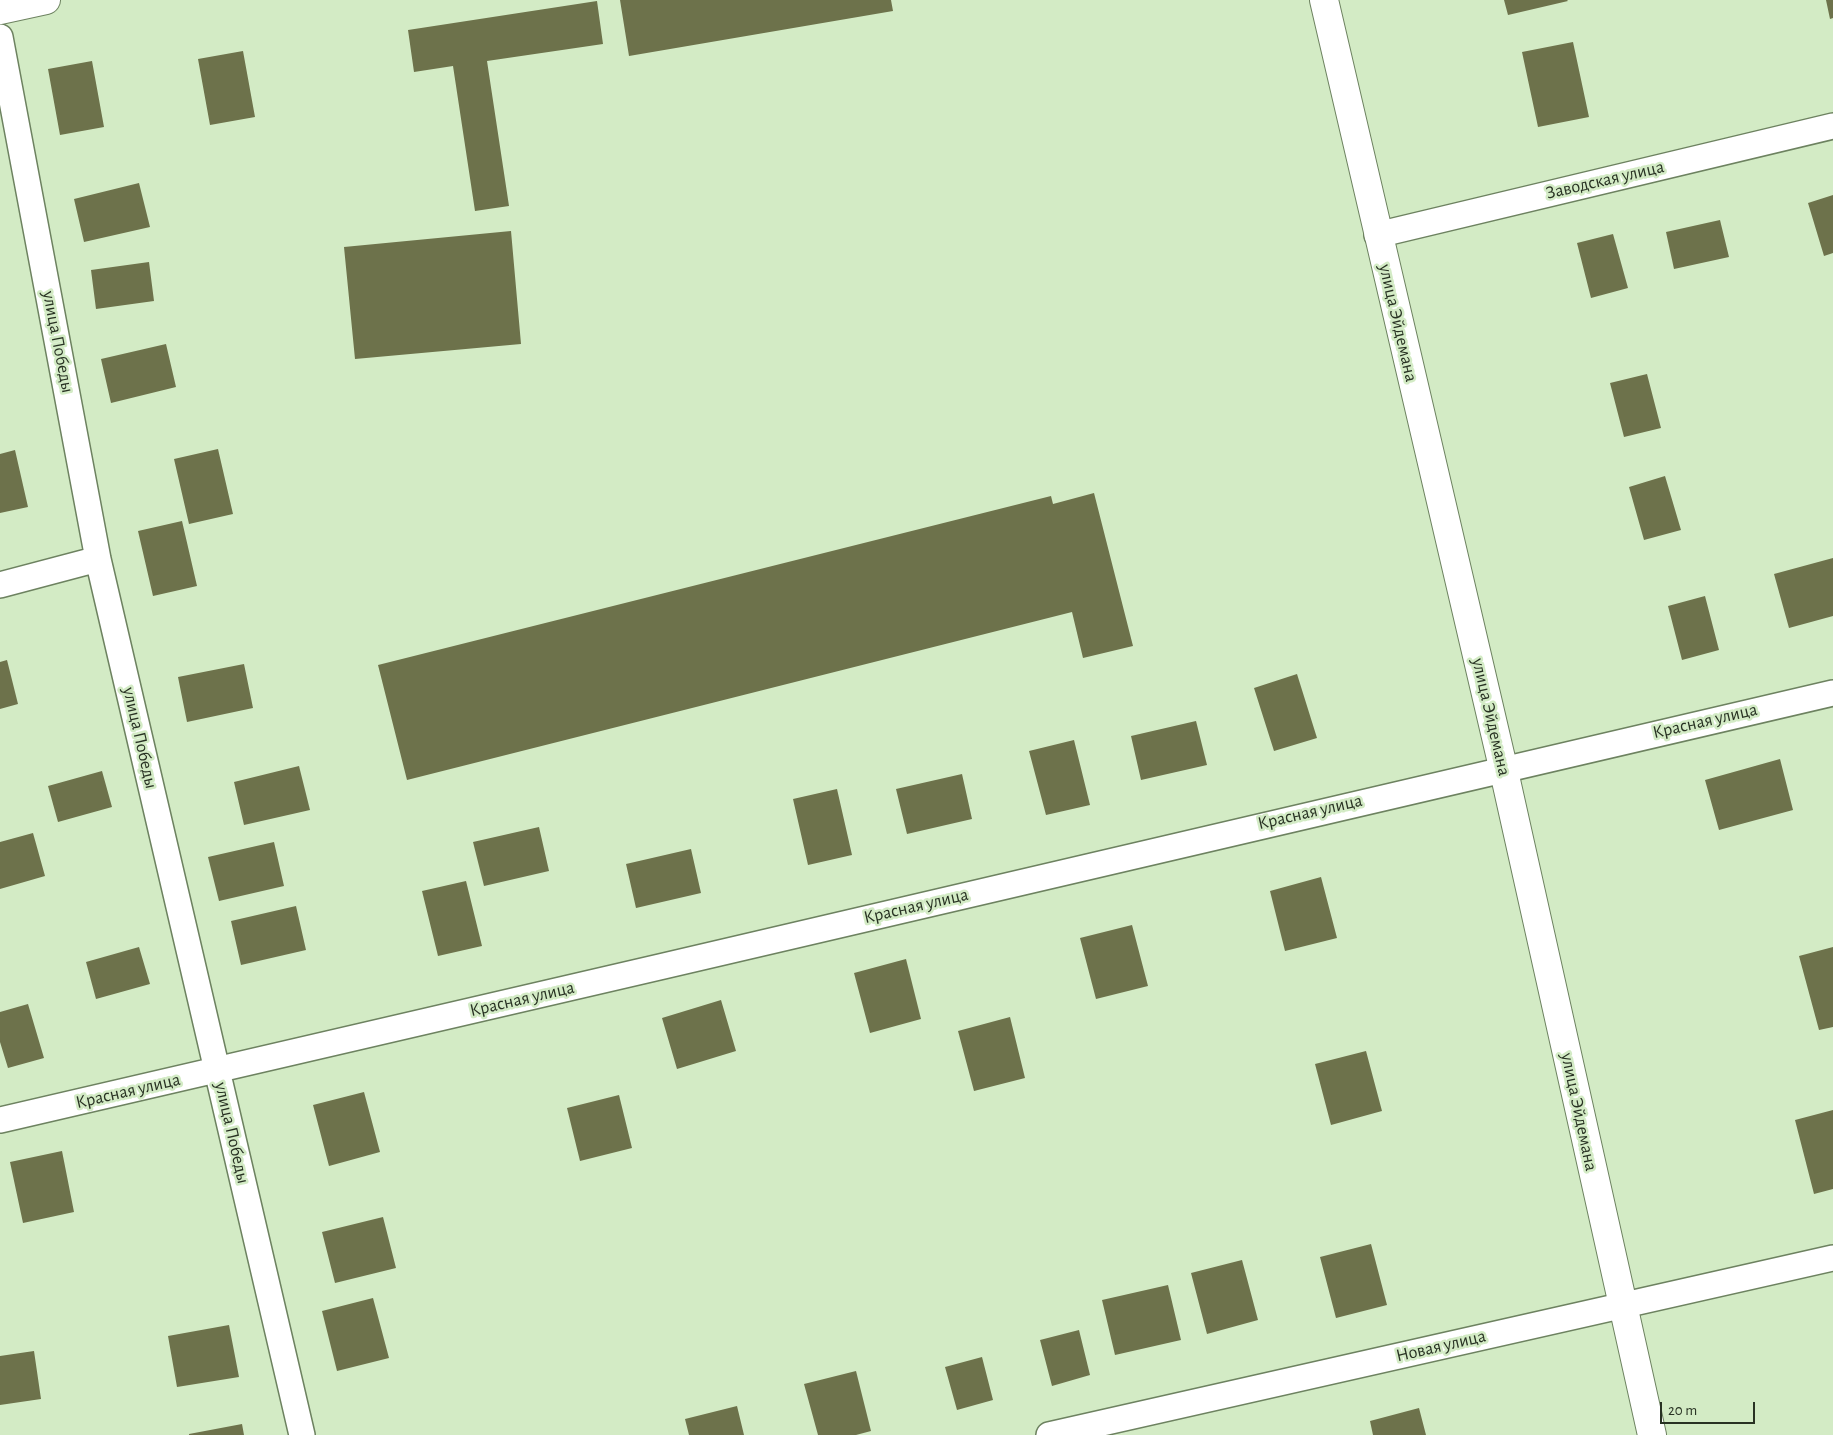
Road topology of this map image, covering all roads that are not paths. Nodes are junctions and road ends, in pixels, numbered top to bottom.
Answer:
1 (46, 0) edge
2 (1324, 0) edge
3 (0, 10) edge
4 (0, 37) edge
5 (1833, 126) edge
6 (1377, 234) junction
7 (98, 559) junction
8 (0, 585) edge
9 (1833, 693) edge
10 (1503, 767) junction
11 (218, 1071) junction
12 (0, 1120) edge
13 (1833, 1258) edge
14 (1621, 1304) junction
15 (302, 1435) edge
16 (1049, 1435) edge
17 (1652, 1435) edge

1 - 3 main road
2 - 6 main road, улица Эйдемана
4 - 7 street, улица Победы
5 - 6 street, Заводская улица
6 - 10 main road, улица Эйдемана
7 - 8 street
7 - 11 street, улица Победы
9 - 10 street, Красная улица
10 - 11 street, Красная улица
10 - 14 main road, улица Эйдемана
11 - 12 street, Красная улица
11 - 15 street, улица Победы
13 - 14 street, Новая улица
14 - 16 street, Новая улица
14 - 17 main road, улица Эйдемана

